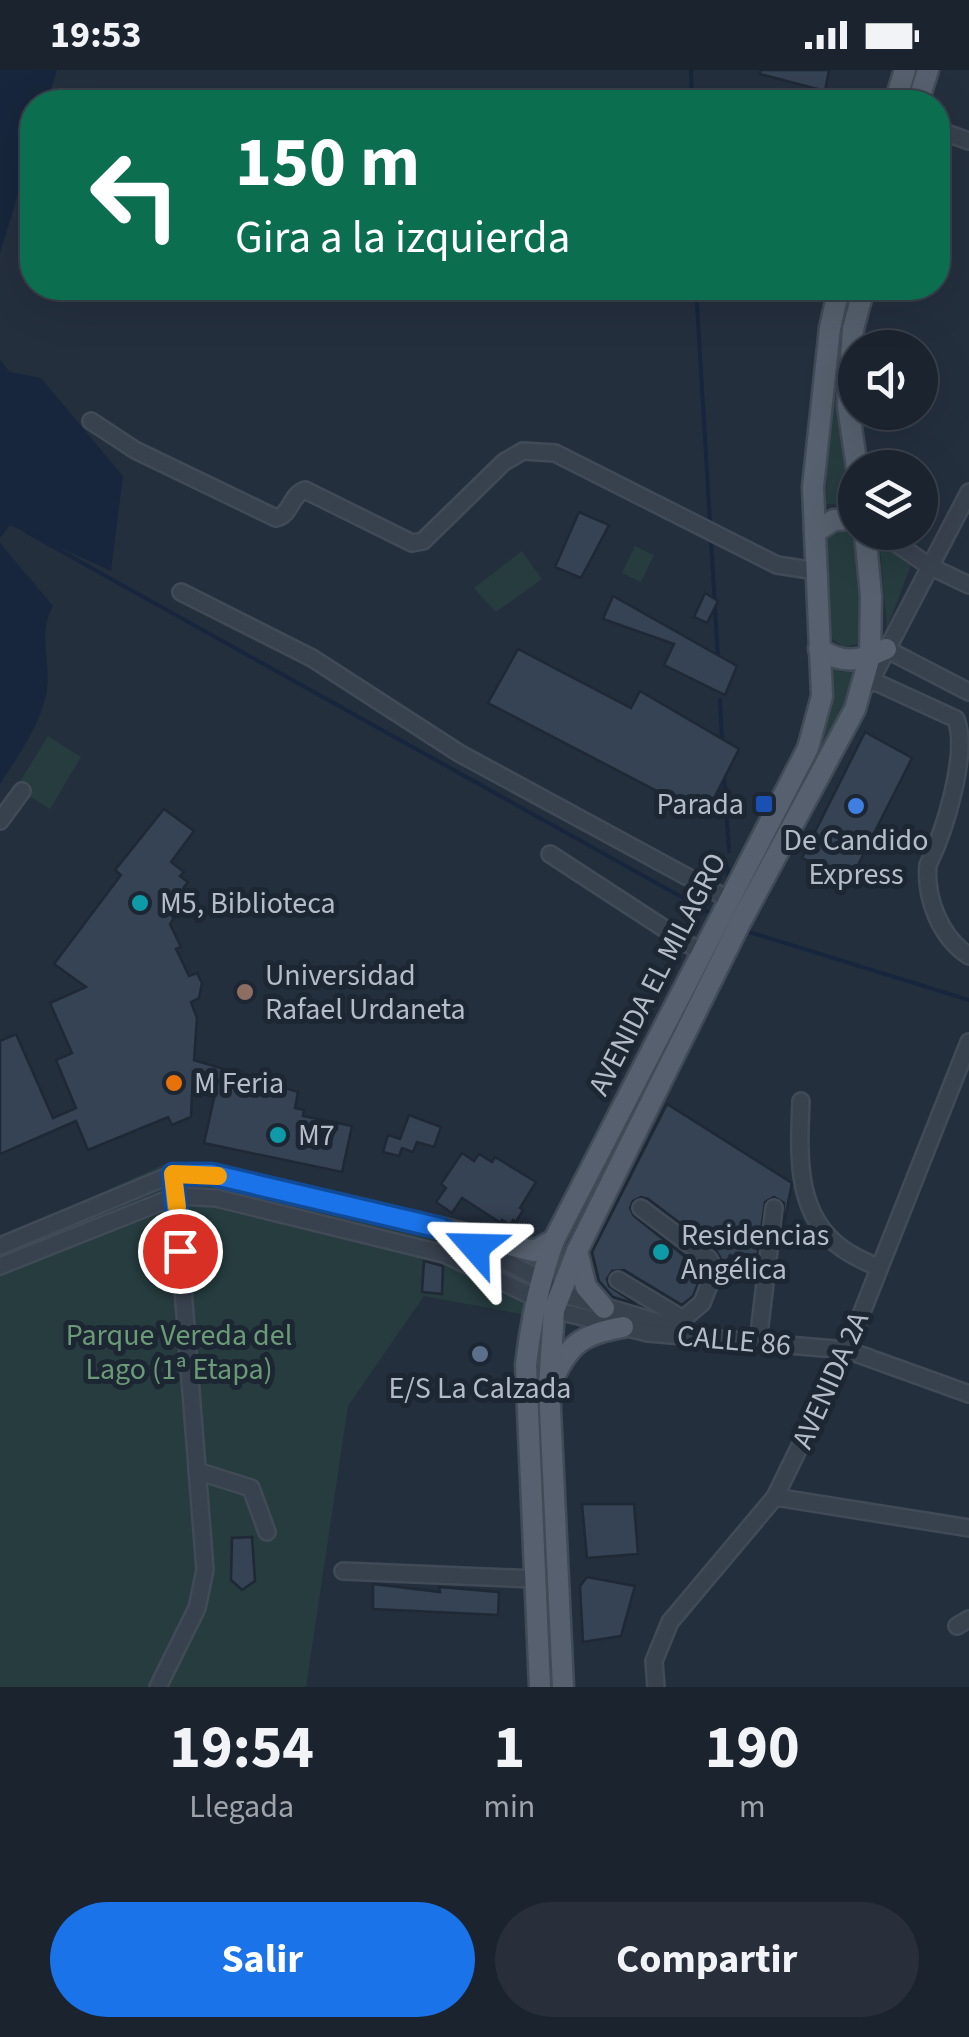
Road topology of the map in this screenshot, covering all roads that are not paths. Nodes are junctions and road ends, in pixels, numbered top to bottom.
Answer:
1 (836, 300) edge
2 (861, 300) edge
3 (91, 420) dead end
4 (854, 450) edge
5 (969, 492) edge
6 (838, 520) edge
7 (815, 532) junction
8 (867, 550) edge
9 (906, 550) edge
10 (929, 566) junction
11 (816, 571) junction
12 (969, 585) edge
13 (181, 592) dead end
14 (819, 649) junction
15 (878, 652) junction
16 (871, 680) junction
17 (969, 692) edge
18 (855, 709) junction
19 (968, 730) edge
20 (22, 791) dead end
21 (0, 821) edge
22 (550, 854) dead end
23 (730, 900) junction
24 (702, 953) junction
25 (969, 956) edge
26 (968, 1044) edge
27 (801, 1101) dead end
28 (173, 1174) junction
29 (176, 1196) junction
30 (641, 1208) dead end
31 (774, 1208) dead end
32 (440, 1228) junction
33 (554, 1240) junction
34 (0, 1246) edge
35 (577, 1250) junction
36 (0, 1266) edge
37 (878, 1268) junction
38 (618, 1280) dead end
39 (547, 1295) junction
40 (604, 1308) junction
41 (684, 1324) junction
42 (623, 1327) junction
43 (750, 1341) junction
44 (847, 1350) junction
45 (549, 1387) junction
46 (969, 1394) edge
47 (197, 1470) junction
48 (776, 1497) junction
49 (969, 1528) edge
50 (266, 1532) dead end
51 (343, 1571) dead end
52 (536, 1579) junction
53 (158, 1687) edge
54 (540, 1687) edge
55 (563, 1687) edge
56 (656, 1687) edge

1 - 7 main road, AVENIDA EL MILAGRO
2 - 4 main road
3 - 11 street
5 - 10 street
6 - 7 main road
7 - 11 main road, AVENIDA EL MILAGRO
8 - 15 main road, AVENIDA EL MILAGRO
9 - 10 street
10 - 12 street
10 - 15 street
11 - 14 main road, AVENIDA EL MILAGRO
13 - 23 street
14 - 15 main road
14 - 23 main road, AVENIDA EL MILAGRO
15 - 16 street
15 - 17 street
15 - 18 main road, AVENIDA EL MILAGRO
16 - 18 street
16 - 19 street
18 - 35 main road, AVENIDA EL MILAGRO
19 - 25 street
20 - 21 street
22 - 24 street
23 - 24 main road, AVENIDA EL MILAGRO
24 - 33 main road, AVENIDA EL MILAGRO
26 - 37 street, AVENIDA 2A
27 - 37 street
28 - 29 street
28 - 32 street
28 - 34 street
29 - 36 street
29 - 39 street
29 - 47 street
30 - 41 street
31 - 43 street
32 - 33 main road
32 - 39 street
33 - 39 main road, AVENIDA EL MILAGRO
35 - 39 main road, AVENIDA EL MILAGRO
35 - 40 main road
37 - 44 street, AVENIDA 2A
38 - 41 street
39 - 40 street
39 - 42 street, CALLE 86
39 - 45 main road, AVENIDA EL MILAGRO
39 - 52 main road, AVENIDA EL MILAGRO
40 - 41 street
41 - 43 street
42 - 43 street, CALLE 86
42 - 45 main road
43 - 44 street, CALLE 86
44 - 46 street, CALLE 86
44 - 48 street, AVENIDA 2A
45 - 55 main road, AVENIDA EL MILAGRO
47 - 50 street
47 - 53 street
48 - 49 street
48 - 56 street, AVENIDA 2A
51 - 52 street
52 - 54 main road, AVENIDA EL MILAGRO

